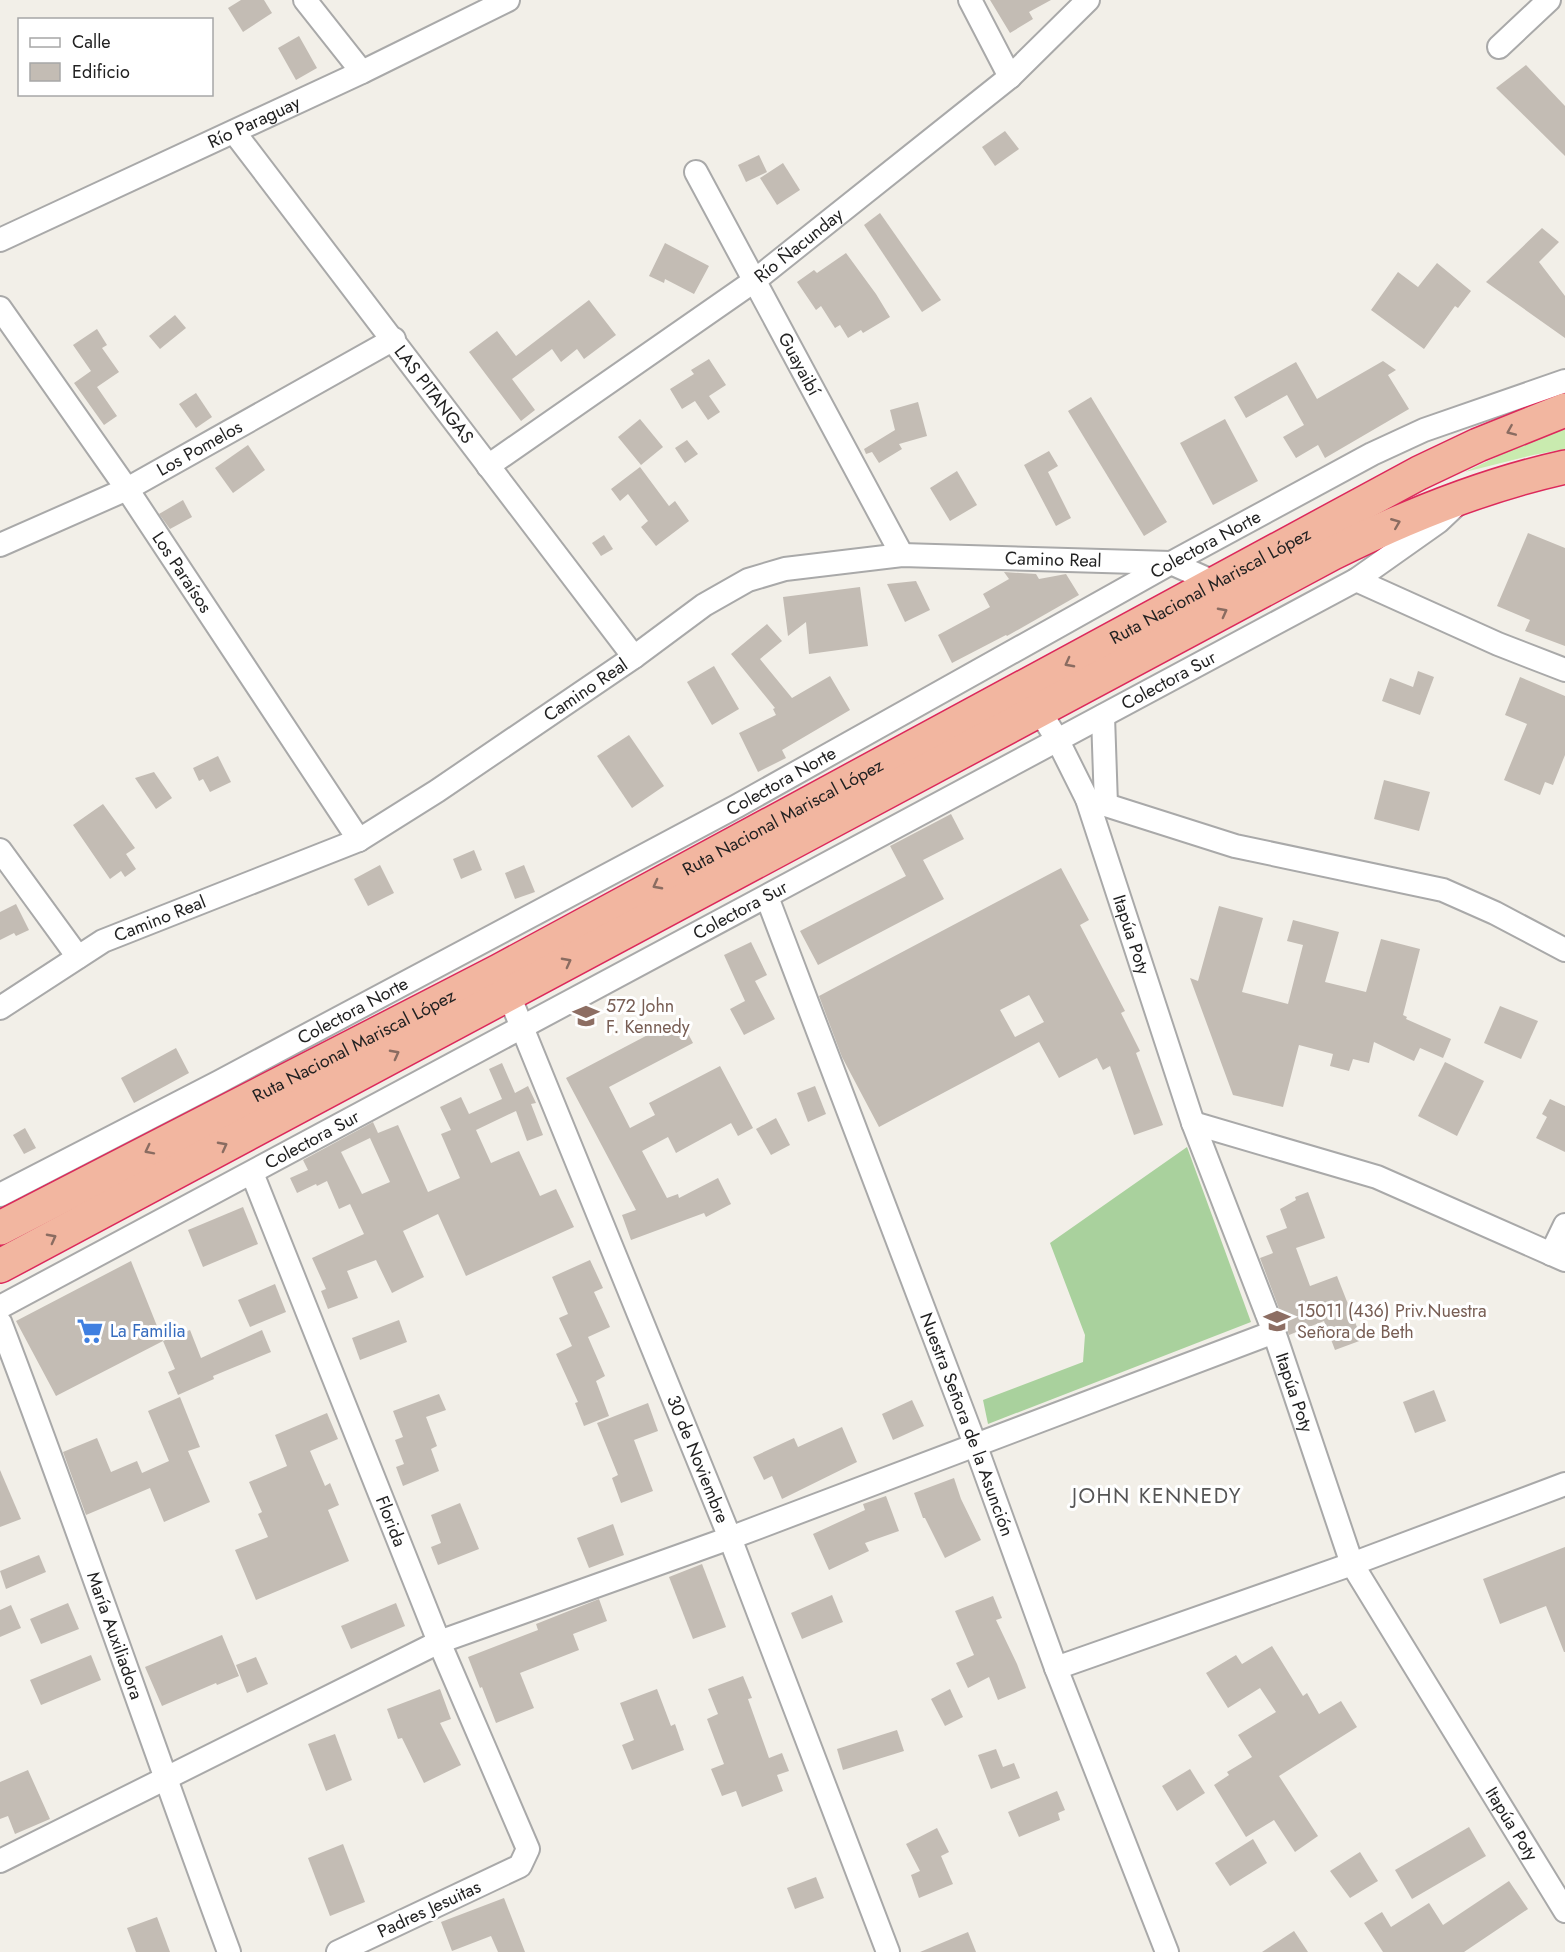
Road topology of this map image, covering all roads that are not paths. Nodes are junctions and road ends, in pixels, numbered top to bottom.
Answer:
1 (305, 0) edge
2 (508, 0) edge
3 (970, 0) edge
4 (1088, 0) edge
5 (1549, 0) edge
6 (1499, 47) dead end
7 (362, 72) junction
8 (1010, 77) junction
9 (234, 132) junction
10 (696, 172) dead end
11 (0, 240) edge
12 (754, 281) junction
13 (0, 308) edge
14 (394, 339) junction
15 (1565, 381) edge
16 (1565, 410) edge
17 (488, 466) junction
18 (1565, 467) edge
19 (127, 489) junction
20 (1468, 494) junction
21 (0, 545) edge
22 (902, 555) junction
23 (1171, 562) junction
24 (1356, 580) junction
25 (1216, 583) junction
26 (1187, 631) junction
27 (634, 657) junction
28 (1203, 662) junction
29 (1565, 670) edge
30 (1039, 710) junction
31 (1103, 716) junction
32 (1058, 741) junction
33 (1096, 802) junction
34 (358, 840) junction
35 (0, 850) edge
36 (767, 897) junction
37 (1565, 950) edge
38 (78, 957) junction
39 (503, 982) junction
40 (0, 1008) edge
41 (522, 1028) junction
42 (1193, 1123) junction
43 (252, 1173) junction
44 (0, 1195) edge
45 (1565, 1225) edge
46 (0, 1228) edge
47 (1558, 1257) edge
48 (0, 1266) edge
49 (0, 1307) edge
50 (0, 1322) edge
51 (1274, 1332) junction
52 (975, 1444) junction
53 (1565, 1484) edge
54 (730, 1538) junction
55 (1352, 1564) junction
56 (439, 1642) junction
57 (1056, 1668) junction
58 (165, 1779) junction
59 (0, 1861) edge
60 (520, 1866) joint
61 (1565, 1911) edge
62 (229, 1952) edge
63 (338, 1952) edge
64 (888, 1952) edge
65 (1167, 1952) edge

1 - 7 street
2 - 7 street, Río Paraguay
3 - 8 street
4 - 8 street, Río Ñacunday
5 - 6 street
7 - 9 street, Río Paraguay
8 - 12 street, Río Ñacunday
9 - 11 street, Río Paraguay
9 - 14 street, LAS PITANGAS
10 - 12 street, Guayaibí
12 - 17 street, Río Ñacunday
12 - 22 street, Guayaibí
13 - 19 street, Los Paraísos
14 - 17 street, LAS PITANGAS
14 - 19 street, Los Pomelos
15 - 23 street, Colectora Norte
16 -> 25 highway, Ruta Nacional Mariscal López
17 - 27 street, LAS PITANGAS
18 - 20 highway, Ruta Nacional Mariscal López
19 - 21 street, Los Pomelos
19 - 34 street, Los Paraísos
20 - 24 street, Colectora Sur
26 -> 20 highway, Ruta Nacional Mariscal López
22 - 23 street, Camino Real
22 - 27 street, Camino Real
23 - 25 street, Camino Real
23 - 44 street, Colectora Norte
24 - 28 street, Colectora Sur
24 - 29 street
25 -> 39 highway, Ruta Nacional Mariscal López
26 - 28 street
26 - 30 highway, Ruta Nacional Mariscal López
27 - 34 street, Camino Real
28 - 31 street, Colectora Sur
30 - 32 street, Itapúa Poty
39 -> 30 highway, Ruta Nacional Mariscal López
31 - 32 street, Colectora Sur
31 - 33 street
32 - 33 street, Itapúa Poty
32 - 36 street, Colectora Sur
33 - 37 street
33 - 42 street, Itapúa Poty
34 - 38 street, Camino Real
35 - 38 street
36 - 41 street, Colectora Sur
36 - 52 street, Nuestra Señora de la Asunción
38 - 40 street, Camino Real
39 - 41 street, 30 de Noviembre
39 -> 46 highway, Ruta Nacional Mariscal López
48 -> 39 highway, Ruta Nacional Mariscal López
41 - 43 street, Colectora Sur
41 - 54 street, 30 de Noviembre
42 - 47 street
42 - 51 street, Itapúa Poty
43 - 49 street, Colectora Sur
43 - 56 street, Florida
45 - 47 street
50 - 58 street, María Auxiliadora
51 - 52 street
51 - 55 street, Itapúa Poty
52 - 54 street
52 - 57 street, Nuestra Señora de la Asunción
53 - 55 street
54 - 56 street
54 - 64 street, 30 de Noviembre
55 - 57 street
55 - 61 street, Itapúa Poty
56 - 58 street
56 - 60 street, Florida
57 - 65 street, Nuestra Señora de la Asunción
58 - 59 street
58 - 62 street, María Auxiliadora
60 - 63 street, Padres Jesuitas

